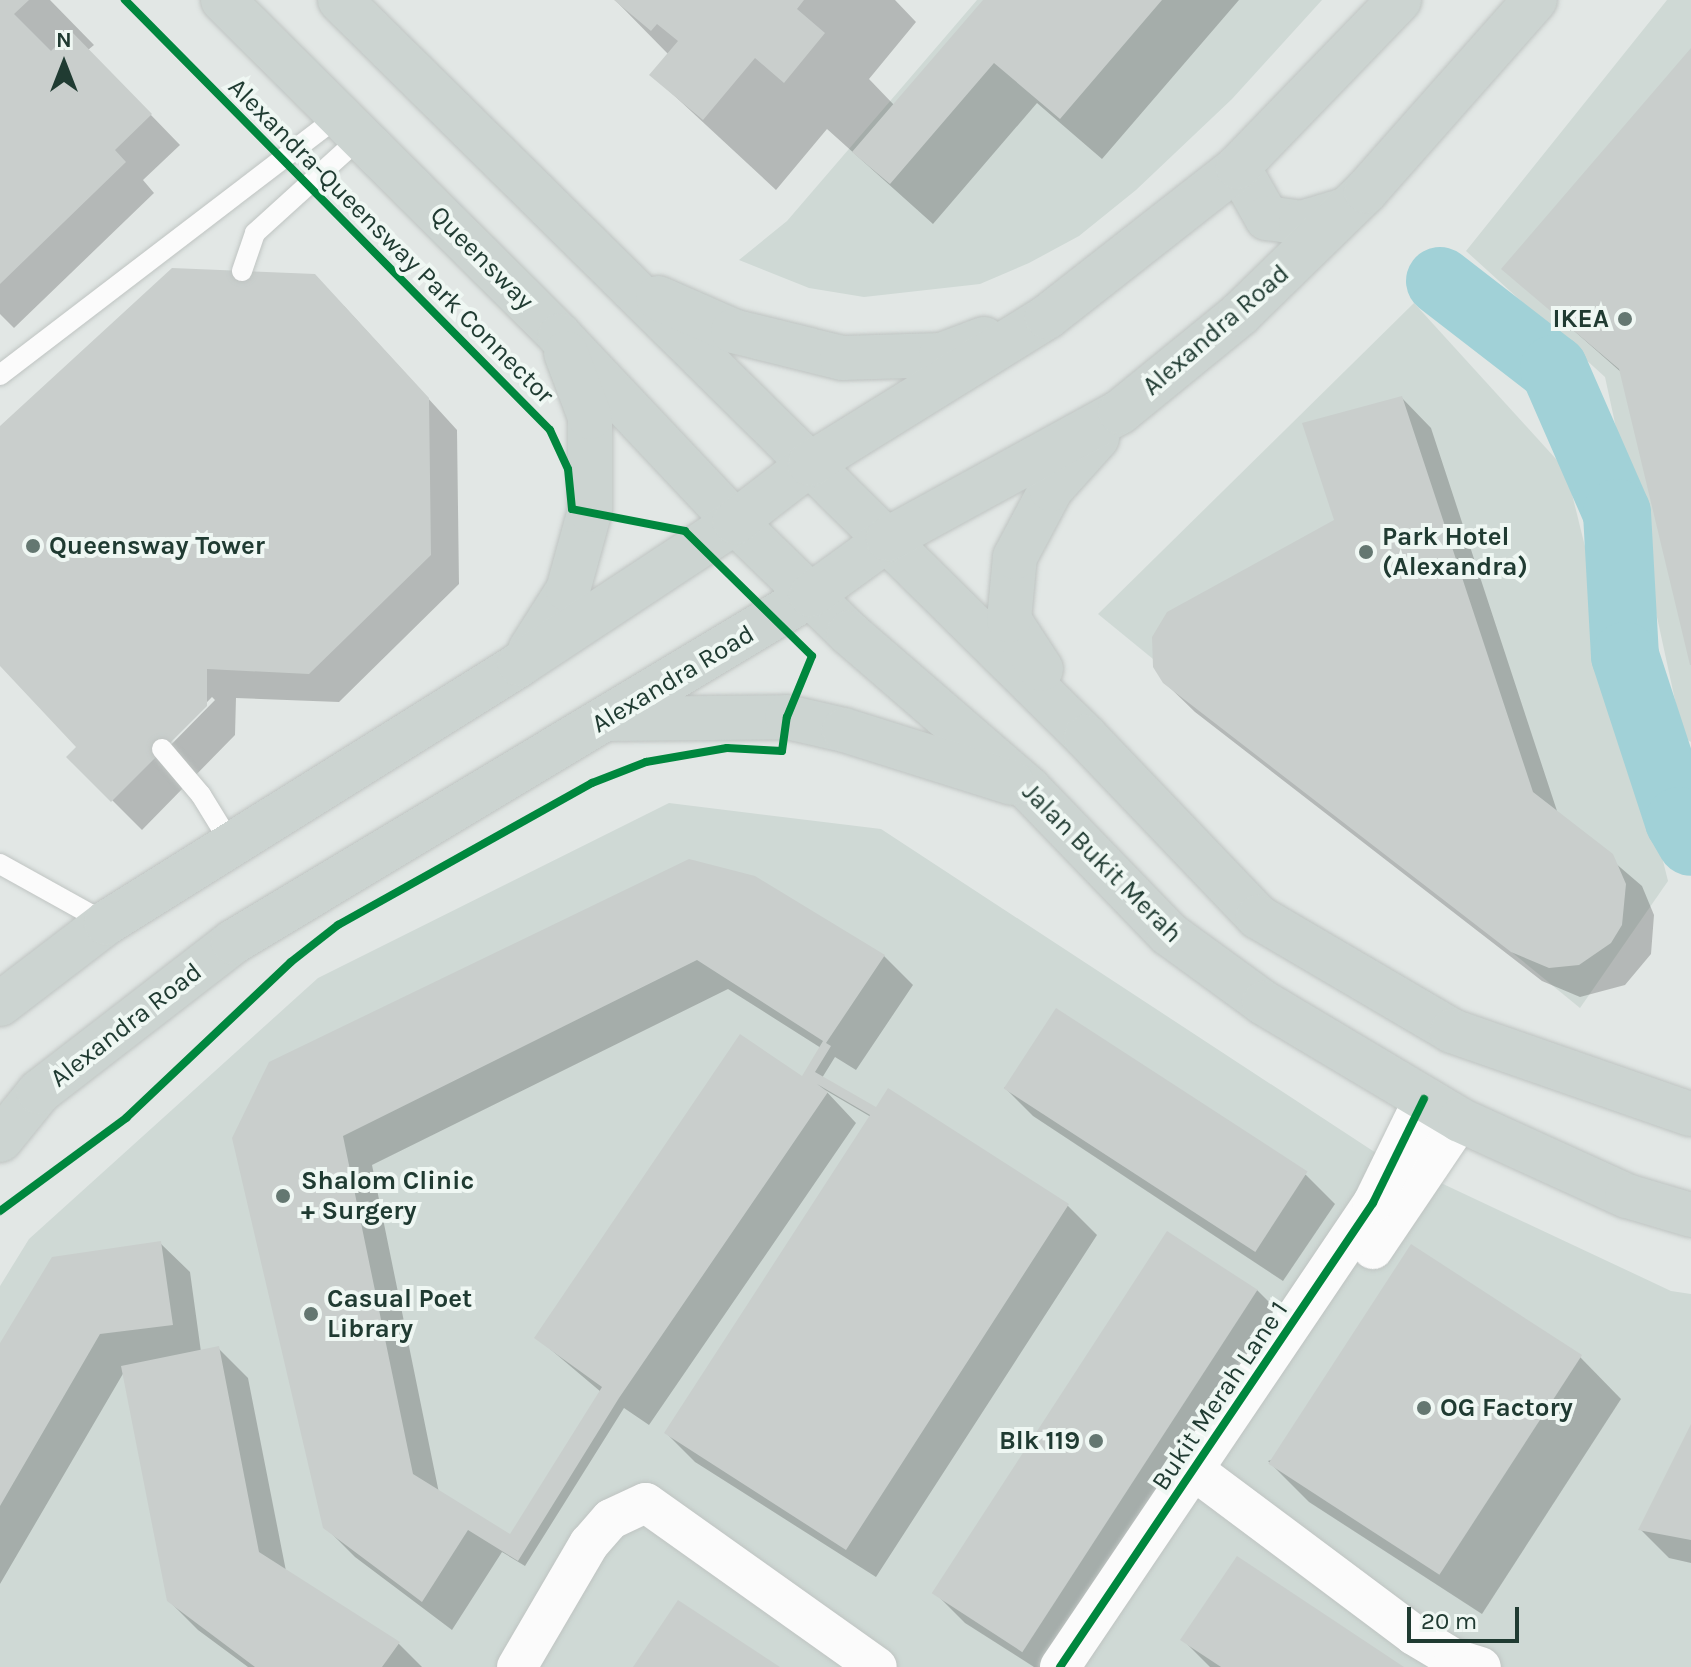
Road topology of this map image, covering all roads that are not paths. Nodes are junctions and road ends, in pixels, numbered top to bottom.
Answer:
1 (223, 0) edge
2 (340, 0) edge
3 (1399, 0) edge
4 (1535, 0) edge
5 (351, 126) junction
6 (1238, 167) junction
7 (1345, 210) junction
8 (242, 271) dead end
9 (636, 288) junction
10 (1047, 317) junction
11 (560, 336) junction
12 (0, 375) edge
13 (1120, 412) junction
14 (810, 464) junction
15 (735, 522) junction
16 (888, 539) junction
17 (811, 595) junction
18 (520, 664) junction
19 (608, 719) junction
20 (1086, 737) junction
21 (162, 749) dead end
22 (1029, 789) junction
23 (233, 847) junction
24 (0, 864) edge
25 (106, 923) junction
26 (0, 1004) edge
27 (1442, 1109) junction
28 (1691, 1114) edge
29 (0, 1140) edge
30 (1691, 1215) edge
31 (1203, 1478) junction
32 (517, 1667) edge
33 (877, 1667) edge
34 (1060, 1667) edge
35 (1086, 1667) edge
36 (1481, 1667) edge

1 - 5 main road, Queensway
2 - 9 main road
3 - 6 main road
4 - 7 main road, Alexandra Road
5 - 8 lane
5 - 11 main road, Queensway
5 - 12 lane
6 - 7 main road
6 - 10 main road
7 - 13 main road, Alexandra Road
9 - 10 main road
9 - 14 main road
10 - 14 main road
11 - 15 main road, Queensway
11 - 18 main road
13 - 16 main road, Alexandra Road
13 - 20 main road
14 - 15 main road
14 - 16 main road
15 - 17 main road, Jalan Bukit Merah
15 - 18 main road
16 - 17 main road, Alexandra Road
16 - 20 main road
17 - 19 main road, Alexandra Road
17 - 22 main road, Jalan Bukit Merah
18 - 23 main road
19 - 22 main road
19 - 29 main road, Alexandra Road
20 - 28 main road
21 - 23 lane
22 - 27 main road, Jalan Bukit Merah
23 - 25 main road
24 - 25 lane
25 - 26 main road
27 - 30 main road, Jalan Bukit Merah
27 - 31 street, Bukit Merah Lane 1
31 - 34 street, Bukit Merah Lane 1
31 - 35 street, Bukit Merah Lane 1
31 - 36 street
32 - 33 street

